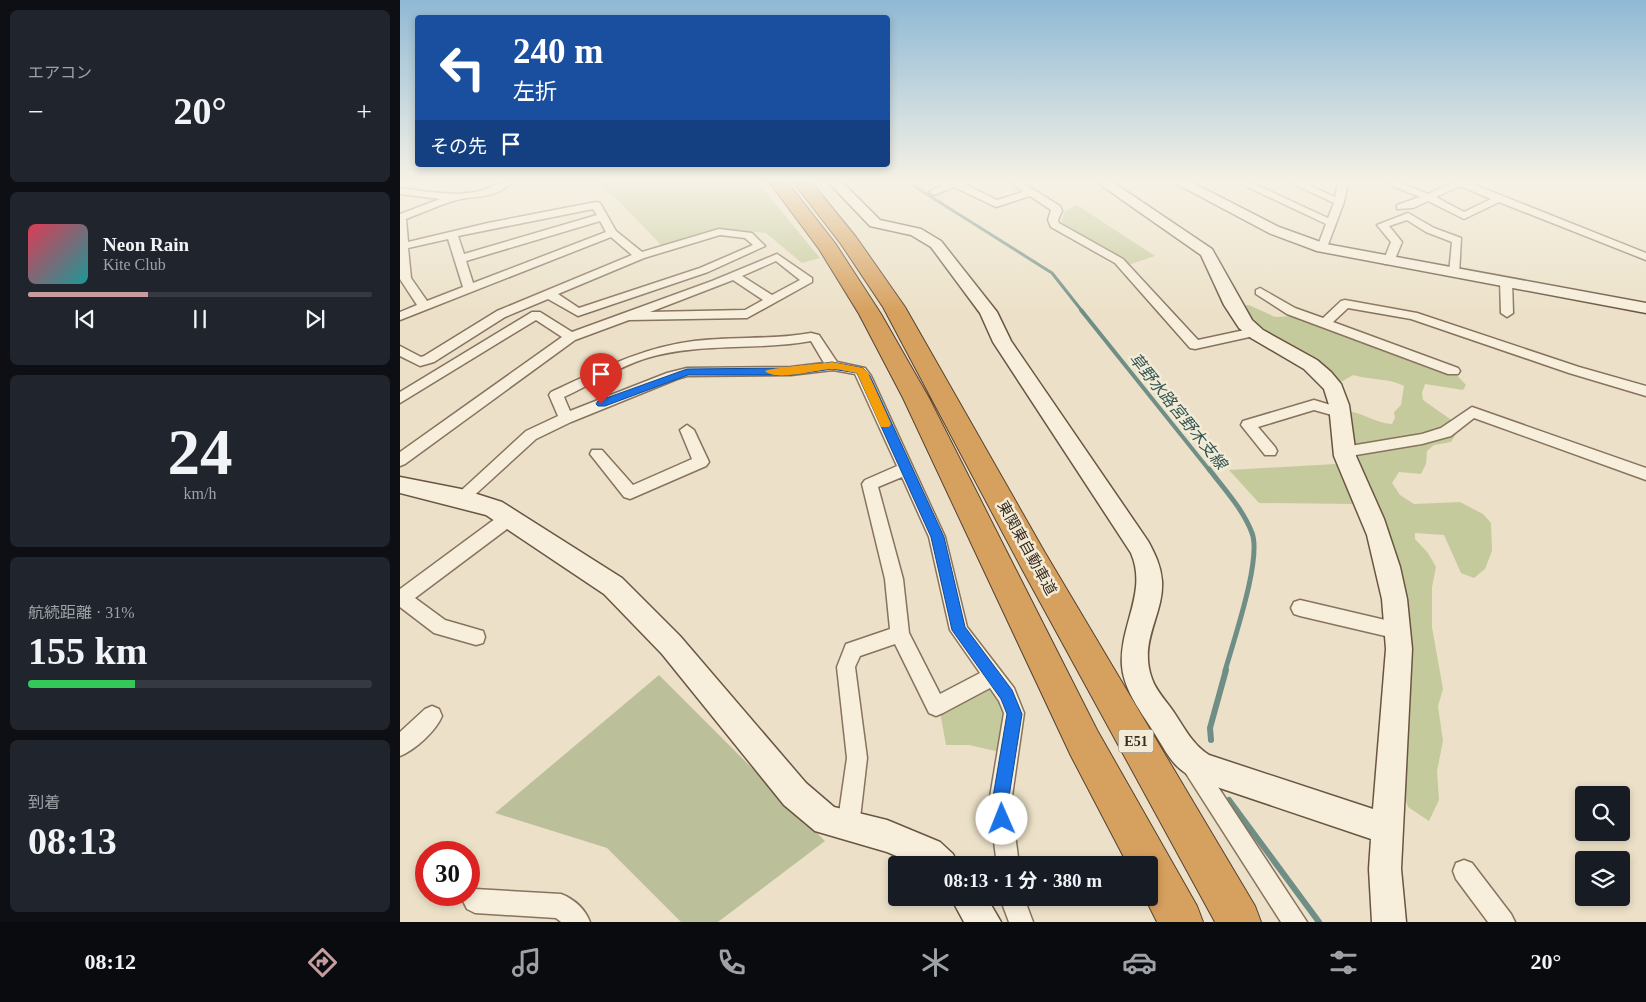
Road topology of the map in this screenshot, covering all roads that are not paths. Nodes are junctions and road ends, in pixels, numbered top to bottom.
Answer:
1 (400, 226) edge
2 (495, 226) edge
3 (572, 226) edge
4 (608, 226) edge
5 (815, 226) edge
6 (829, 226) edge
7 (889, 226) edge
8 (1057, 226) edge
9 (1168, 226) edge
10 (1266, 226) edge
11 (1330, 226) edge
12 (1383, 226) edge
13 (1424, 226) edge
14 (1567, 226) edge
15 (612, 233) junction
16 (452, 235) junction
17 (401, 247) edge
18 (1322, 248) junction
19 (640, 256) junction
20 (1646, 257) edge
21 (460, 260) junction
22 (1389, 262) junction
23 (855, 268) junction
24 (1455, 273) junction
25 (735, 276) junction
26 (402, 279) edge
27 (1506, 281) junction
28 (469, 289) junction
29 (1260, 292) dead end
30 (549, 294) junction
31 (771, 300) junction
32 (424, 306) junction
33 (1646, 308) edge
34 (1507, 313) dead end
35 (400, 316) edge
36 (628, 316) junction
37 (1324, 324) junction
38 (1254, 332) junction
39 (571, 337) junction
40 (688, 346) junction
41 (400, 350) edge
42 (832, 366) junction
43 (1454, 370) dead end
44 (687, 372) junction
45 (1646, 391) edge
46 (400, 398) edge
47 (1339, 412) junction
48 (566, 418) junction
49 (687, 430) dead end
50 (1270, 451) dead end
51 (1344, 452) junction
52 (597, 454) dead end
53 (400, 460) edge
54 (906, 469) junction
55 (1646, 474) edge
56 (400, 485) edge
57 (461, 498) junction
58 (509, 518) junction
59 (1017, 568) junction
60 (1300, 608) dead end
61 (1398, 631) junction
62 (900, 634) junction
63 (476, 638) dead end
64 (994, 676) junction
65 (432, 716) dead end
66 (400, 746) edge
67 (1187, 758) junction
68 (848, 827) junction
69 (1388, 829) junction
70 (931, 856) edge
71 (1007, 856) edge
72 (1464, 871) dead end
73 (480, 901) edge
74 (973, 906) edge
75 (1015, 906) edge
76 (578, 922) edge
77 (984, 922) edge
78 (1021, 922) edge
79 (1182, 922) edge
80 (1239, 922) edge
81 (1295, 922) edge
82 (1389, 922) edge
83 (1503, 922) edge

1 - 17 street
2 - 16 street
3 - 21 street
4 - 15 street
5 - 23 highway, 東関東自動車道 / E51
6 - 23 highway, 東関東自動車道 / E51
7 - 67 street
8 - 38 street
9 - 38 street
10 - 18 street
11 - 18 street
12 - 22 street
13 - 24 street
14 - 20 street
15 - 19 street
15 - 28 street
16 - 17 street
16 - 21 street
17 - 26 street
18 - 22 street
19 - 30 street
19 - 30 street
21 - 28 street
22 - 24 street
23 - 59 highway, 東関東自動車道 / E51
23 - 59 highway, 東関東自動車道 / E51
24 - 27 street
25 - 31 street
25 - 31 street
25 - 36 street
26 - 32 street
27 - 33 street
27 - 34 street
28 - 32 street
29 - 37 street
30 - 41 street
31 - 36 street
32 - 35 street
36 - 39 street
37 - 43 street
37 - 45 street
38 - 47 street
39 - 46 street
39 - 53 street
40 - 42 street
40 - 44 street
40 - 48 street
42 - 44 street
42 - 54 street
44 - 48 street
47 - 50 street
47 - 51 street
48 - 57 street
49 - 52 street
51 - 55 street
51 - 61 street
54 - 62 street
54 - 64 street
56 - 57 street
57 - 58 street
58 - 63 street
58 - 68 street
59 - 79 highway, 東関東自動車道 / E51
59 - 80 highway, 東関東自動車道 / E51
60 - 61 street
61 - 69 street
62 - 64 street
62 - 68 street
64 - 71 street
65 - 66 street
67 - 69 street
67 - 81 street
68 - 70 street
69 - 82 street
72 - 83 street
73 - 76 street
74 - 77 street
75 - 78 street

